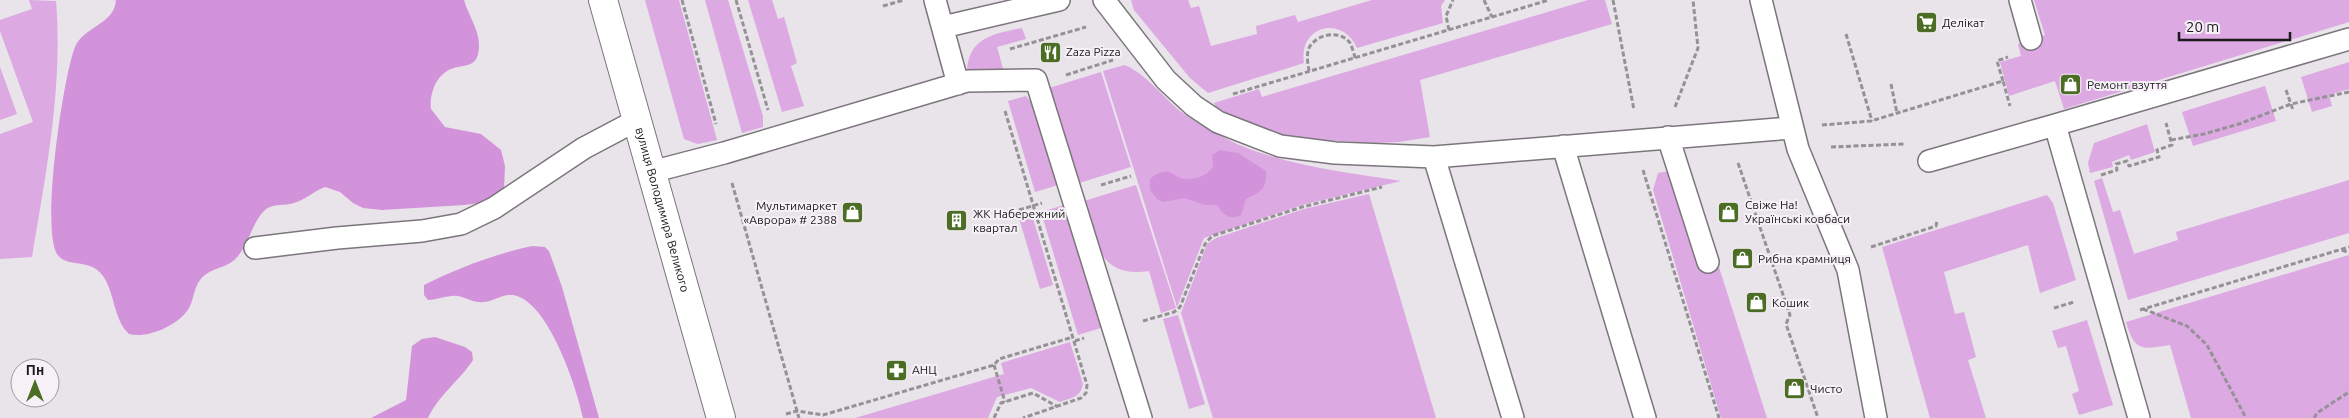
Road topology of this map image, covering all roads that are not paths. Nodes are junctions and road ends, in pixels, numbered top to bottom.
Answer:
1 (603, 0) edge
2 (935, 0) edge
3 (1058, 0) edge
4 (1104, 0) edge
5 (1761, 0) edge
6 (2020, 0) edge
7 (943, 28) junction
8 (2031, 39) dead end
9 (2349, 39) edge
10 (958, 84) junction
11 (637, 120) junction
12 (2055, 125) junction
13 (1791, 128) junction
14 (1668, 137) junction
15 (1564, 146) junction
16 (1434, 157) junction
17 (1929, 161) dead end
18 (651, 172) junction
19 (255, 248) dead end
20 (1708, 262) dead end
21 (721, 418) edge
22 (1141, 418) edge
23 (1513, 418) edge
24 (1645, 418) edge
25 (1876, 418) edge
26 (2139, 418) edge

1 - 11 main road, вулиця Володимира Великого
2 - 7 lane
3 - 7 lane
4 - 16 lane
5 - 13 lane
6 - 8 lane
7 - 10 lane
9 - 12 lane
10 - 18 lane
10 - 22 lane
11 - 18 main road, вулиця Володимира Великого
11 - 19 lane
12 - 17 lane
12 - 26 lane
13 - 14 lane
13 - 25 lane
14 - 15 lane
14 - 20 lane
15 - 16 lane
15 - 24 lane
16 - 23 lane
18 - 21 main road, вулиця Володимира Великого

